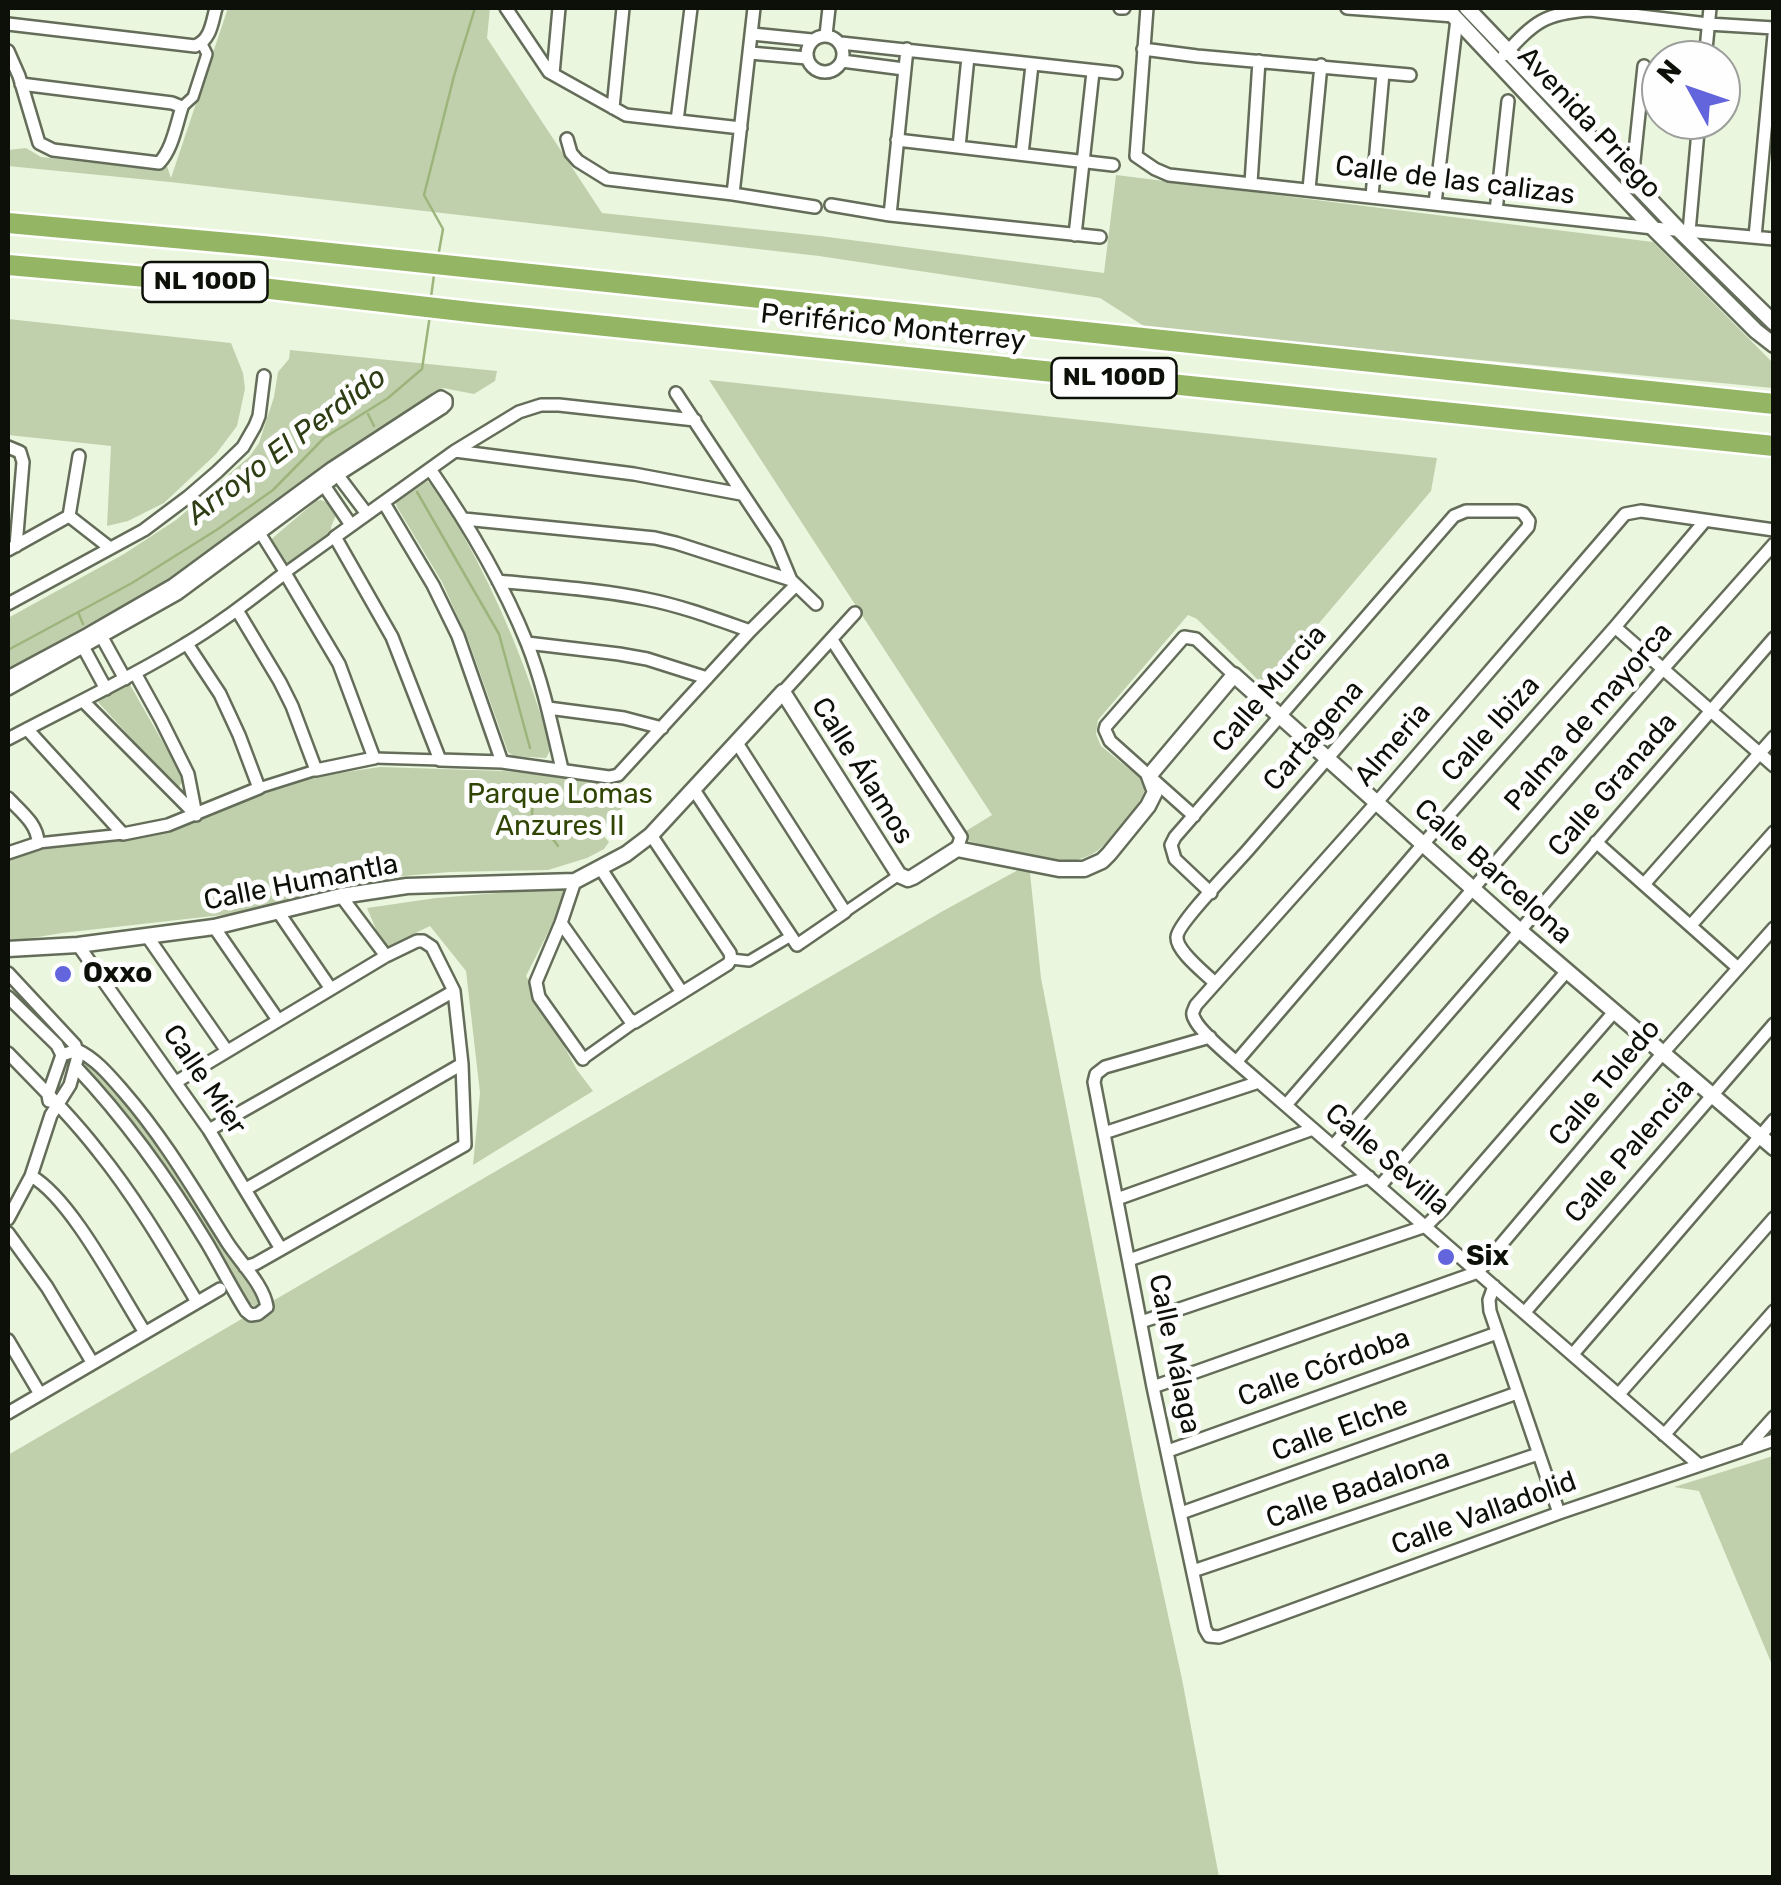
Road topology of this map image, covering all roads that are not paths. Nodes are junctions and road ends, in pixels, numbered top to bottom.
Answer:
1 (216, 8) edge
2 (506, 8) edge
3 (559, 8) edge
4 (623, 8) edge
5 (690, 8) edge
6 (754, 8) edge
7 (829, 8) edge
8 (1148, 8) edge
9 (1348, 8) edge
10 (1710, 8) edge
11 (1590, 9) edge
12 (1456, 12) edge
13 (1650, 12) edge
14 (8, 24) edge
15 (1708, 24) junction
16 (1774, 32) edge
17 (752, 34) junction
18 (826, 35) junction
19 (812, 40) junction
20 (1707, 40) edge
21 (202, 44) junction
22 (841, 44) junction
23 (1143, 48) junction
24 (906, 49) junction
25 (8, 51) edge
26 (750, 54) junction
27 (1503, 56) junction
28 (968, 57) junction
29 (807, 58) junction
30 (842, 62) junction
31 (1259, 62) junction
32 (1032, 66) junction
33 (1321, 66) junction
34 (904, 69) junction
35 (1093, 72) junction
36 (1383, 72) junction
37 (1116, 73) dead end
38 (552, 74) junction
39 (1410, 75) dead end
40 (21, 84) junction
41 (1641, 94) edge
42 (1508, 101) dead end
43 (182, 107) junction
44 (614, 108) junction
45 (677, 121) junction
46 (741, 128) junction
47 (567, 139) dead end
48 (897, 140) junction
49 (1697, 140) edge
50 (958, 147) junction
51 (1022, 154) junction
52 (1084, 162) junction
53 (1113, 165) dead end
54 (1632, 180) junction
55 (1250, 183) junction
56 (1309, 189) junction
57 (733, 194) junction
58 (1372, 196) junction
59 (1435, 203) junction
60 (831, 205) dead end
61 (815, 208) dead end
62 (1496, 211) junction
63 (890, 214) junction
64 (8, 223) edge
65 (1653, 228) junction
66 (1684, 232) junction
67 (1075, 235) junction
68 (1755, 237) junction
69 (1100, 238) dead end
70 (1774, 239) edge
71 (8, 265) edge
72 (1774, 323) edge
73 (1771, 341) edge
74 (264, 376) dead end
75 (676, 393) dead end
76 (1774, 404) edge
77 (695, 420) junction
78 (1774, 446) edge
79 (8, 448) edge
80 (455, 451) junction
81 (78, 456) dead end
82 (430, 469) junction
83 (335, 472) junction
84 (321, 482) junction
85 (741, 494) junction
86 (384, 502) junction
87 (367, 514) junction
88 (68, 516) junction
89 (464, 518) junction
90 (1450, 520) joint
91 (1704, 522) junction
92 (351, 526) junction
93 (1774, 530) edge
94 (260, 533) junction
95 (335, 537) junction
96 (1774, 544) edge
97 (12, 548) edge
98 (110, 548) junction
99 (284, 573) junction
100 (498, 581) junction
101 (793, 583) junction
102 (8, 604) edge
103 (816, 604) dead end
104 (237, 610) junction
105 (855, 613) dead end
106 (1615, 627) junction
107 (750, 631) junction
108 (100, 633) junction
109 (1774, 638) edge
110 (832, 640) junction
111 (527, 642) junction
112 (81, 643) junction
113 (186, 644) junction
114 (1663, 669) junction
115 (1234, 674) junction
116 (130, 676) junction
117 (8, 677) edge
118 (707, 678) junction
119 (106, 689) junction
120 (8, 690) edge
121 (783, 692) junction
122 (83, 701) junction
123 (548, 708) junction
124 (1711, 710) junction
125 (1280, 715) junction
126 (662, 728) junction
127 (27, 729) junction
128 (1774, 737) edge
129 (8, 739) edge
130 (738, 743) junction
131 (1759, 754) junction
132 (374, 758) junction
133 (1328, 759) junction
134 (440, 760) junction
135 (502, 762) junction
136 (1774, 766) edge
137 (562, 769) junction
138 (316, 770) junction
139 (1149, 776) junction
140 (259, 788) junction
141 (694, 790) junction
142 (8, 798) edge
143 (1377, 802) junction
144 (196, 815) junction
145 (1194, 816) junction
146 (1774, 832) edge
147 (123, 834) junction
148 (651, 835) junction
149 (1596, 842) junction
150 (38, 843) junction
151 (1424, 843) junction
152 (957, 849) junction
153 (8, 853) edge
154 (600, 869) junction
155 (899, 876) junction
156 (575, 881) junction
157 (1645, 884) junction
158 (1475, 889) junction
159 (1211, 893) junction
160 (341, 896) junction
161 (845, 912) junction
162 (279, 913) junction
163 (561, 923) junction
164 (1691, 925) junction
165 (214, 926) junction
166 (1774, 928) edge
167 (1519, 930) junction
168 (146, 936) junction
169 (791, 936) junction
170 (78, 945) junction
171 (8, 949) edge
172 (386, 956) junction
173 (731, 959) junction
174 (1738, 968) junction
175 (1567, 972) junction
176 (8, 973) edge
177 (1215, 982) junction
178 (330, 989) junction
179 (454, 990) junction
180 (681, 991) junction
181 (8, 997) edge
182 (1196, 1005) joint
183 (1614, 1012) junction
184 (278, 1020) junction
185 (635, 1022) junction
186 (1774, 1024) edge
187 (1210, 1037) junction
188 (77, 1050) junction
189 (227, 1051) junction
190 (8, 1054) edge
191 (62, 1054) junction
192 (1662, 1054) junction
193 (583, 1059) joint
194 (1236, 1061) junction
195 (462, 1064) junction
196 (76, 1068) junction
197 (176, 1082) junction
198 (1259, 1082) junction
199 (1710, 1096) junction
200 (52, 1105) junction
201 (1286, 1105) junction
202 (1774, 1120) edge
203 (1313, 1129) junction
204 (209, 1130) junction
205 (1104, 1133) junction
206 (1759, 1136) junction
207 (1333, 1146) junction
208 (1774, 1148) edge
209 (31, 1176) junction
210 (1369, 1177) junction
211 (1380, 1186) junction
212 (246, 1189) junction
213 (1117, 1199) junction
214 (1774, 1218) edge
215 (8, 1219) edge
216 (1426, 1226) junction
217 (8, 1232) edge
218 (282, 1249) junction
219 (1129, 1260) junction
220 (245, 1266) junction
221 (1478, 1272) junction
222 (1494, 1286) junction
223 (220, 1289) dead end
224 (197, 1302) junction
225 (1526, 1312) junction
226 (1774, 1312) edge
227 (1140, 1322) junction
228 (144, 1331) junction
229 (1497, 1333) junction
230 (8, 1340) edge
231 (1573, 1354) junction
232 (92, 1362) junction
233 (1153, 1387) junction
234 (1517, 1393) junction
235 (40, 1394) junction
236 (1619, 1394) junction
237 (8, 1412) edge
238 (1774, 1417) edge
239 (1664, 1435) junction
240 (1774, 1440) edge
241 (1746, 1449) junction
242 (1168, 1451) junction
243 (1538, 1454) junction
244 (1698, 1464) junction
245 (1180, 1513) junction
246 (1559, 1513) junction
247 (1193, 1571) junction
248 (1212, 1638) joint

1 - 21 street
2 - 38 street
3 - 38 street
4 - 44 street
5 - 45 street
6 - 17 street
7 - 18 street
8 - 23 street
9 - 12 street
10 - 15 street
11 - 13 street
11 - 27 street
12 - 27 street, Avenida Priego
12 - 59 street
13 - 15 street
14 - 21 street
15 - 16 street
15 - 20 street
16 - 68 street
17 - 19 street
17 - 26 street
18 - 19 street
18 - 22 street
19 - 29 street
21 - 43 street
22 - 24 street
22 - 30 street
23 - 31 street
23 - 55 street, Calle de las calizas
24 - 28 street
24 - 34 street
25 - 40 street
26 - 29 street
26 - 46 street
27 - 54 street, Avenida Priego
27 - 65 street, Avenida Priego
28 - 32 street
28 - 50 street
29 - 30 street
30 - 34 street
31 - 33 street
31 - 55 street
32 - 35 street
32 - 51 street
33 - 36 street
33 - 56 street
34 - 48 street
35 - 37 street
35 - 52 street
36 - 39 street
36 - 58 street
38 - 44 street
40 - 43 street
40 - 43 street
41 - 54 street
42 - 62 street
44 - 45 street
45 - 46 street
46 - 57 street
47 - 57 street
48 - 50 street
48 - 63 street
49 - 66 street
50 - 51 street
51 - 52 street
52 - 53 street
52 - 67 street
54 - 66 street, Avenida Priego
55 - 56 street, Calle de las calizas
56 - 58 street, Calle de las calizas
57 - 61 street
58 - 59 street, Calle de las calizas
59 - 62 street, Calle de las calizas
60 - 63 street
62 - 65 street, Calle de las calizas
63 - 67 street
64 - 76 highway, Periférico Monterrey / NL 100D
65 - 66 street, Calle de las calizas
65 - 73 street, Avenida Priego
66 - 68 street, Calle de las calizas
66 - 72 street, Avenida Priego
67 - 69 street
68 - 70 street, Calle de las calizas
71 - 78 highway, Periférico Monterrey / NL 100D
74 - 98 street
75 - 77 street
77 - 80 street
77 - 85 street
79 - 97 street
80 - 82 street
80 - 85 street
81 - 88 street
82 - 86 street
82 - 89 street
83 - 83 street
83 - 84 street
83 - 87 street
84 - 92 street
84 - 94 street
84 - 108 street
85 - 101 street
86 - 87 street
86 - 135 street
87 - 92 street
88 - 97 street
88 - 98 street
89 - 100 street
89 - 101 street
90 - 125 street, Calle Murcia
90 - 133 street, Cartagena
91 - 93 street
91 - 106 street, Calle Ibiza
91 - 143 street, Almeria
92 - 95 street
94 - 99 street
94 - 108 street
95 - 99 street
95 - 134 street
96 - 114 street, Palma de mayorca
98 - 102 street
99 - 104 street
99 - 132 street
100 - 107 street
100 - 111 street
101 - 103 street
101 - 107 street
104 - 113 street
104 - 138 street
105 - 110 street, Calle Humantla
106 - 114 street
106 - 151 street, Calle Ibiza
107 - 118 street
108 - 112 street
108 - 116 street
109 - 124 street, Calle Granada
110 - 121 street, Calle Humantla
110 - 152 street
111 - 118 street
111 - 123 street
112 - 117 street
112 - 119 street
112 - 120 street
113 - 116 street
113 - 140 street
114 - 124 street
114 - 158 street, Palma de mayorca
115 - 125 street, Calle Barcelona
115 - 139 street
115 - 139 street, Calle Barcelona
116 - 119 street
116 - 144 street
118 - 126 street
119 - 122 street
121 - 130 street, Calle Humantla
121 - 155 street, Calle Álamos
122 - 127 street
122 - 144 street
123 - 126 street
123 - 137 street
124 - 131 street
124 - 149 street, Calle Granada
125 - 133 street, Calle Barcelona
125 - 145 street, Calle Murcia
126 - 137 street
127 - 129 street
127 - 147 street
128 - 131 street
130 - 141 street, Calle Humantla
130 - 161 street
131 - 136 street
131 - 157 street
132 - 134 street
132 - 138 street
133 - 143 street, Calle Barcelona
133 - 159 street, Cartagena
134 - 135 street
135 - 137 street
138 - 140 street
139 - 145 street
139 - 152 street
140 - 144 street
141 - 148 street, Calle Humantla
141 - 169 street
142 - 150 street
143 - 151 street, Calle Barcelona
143 - 177 street, Almeria
144 - 147 street
145 - 159 street, Calle Murcia
146 - 164 street
147 - 150 street
148 - 154 street, Calle Humantla
148 - 173 street
149 - 157 street
149 - 167 street, Calle Granada
150 - 153 street
151 - 158 street, Calle Barcelona
151 - 194 street, Calle Ibiza
152 - 155 street
154 - 156 street, Calle Humantla
154 - 180 street
155 - 161 street
156 - 160 street, Calle Humantla
156 - 163 street
157 - 164 street
158 - 167 street, Calle Barcelona
158 - 201 street, Palma de mayorca
159 - 177 street, Cartagena
160 - 162 street, Calle Humantla
160 - 172 street
161 - 169 street
162 - 165 street, Calle Humantla
162 - 178 street
163 - 185 street
163 - 193 street
164 - 174 street
165 - 168 street, Calle Humantla
165 - 184 street
166 - 174 street, Calle Toledo
167 - 175 street, Calle Barcelona
167 - 207 street, Calle Granada
168 - 170 street, Calle Humantla
168 - 189 street
169 - 173 street
170 - 171 street, Calle Humantla
170 - 197 street, Calle Mier
172 - 178 street
172 - 179 street
173 - 180 street
174 - 192 street, Calle Toledo
175 - 183 street, Calle Barcelona
175 - 211 street
176 - 188 street
177 - 182 street, Almeria
178 - 184 street
179 - 195 street
179 - 204 street
180 - 185 street
181 - 191 street
182 - 187 street, Calle Sevilla
183 - 192 street, Calle Barcelona
183 - 216 street
184 - 189 street
185 - 193 street
186 - 199 street, Calle Palencia
187 - 194 street, Calle Sevilla
187 - 205 street, Calle Málaga
188 - 191 street
188 - 196 street
188 - 220 street
189 - 197 street
190 - 200 street
191 - 200 street
192 - 199 street, Calle Barcelona
192 - 221 street, Calle Toledo
194 - 198 street, Calle Sevilla
195 - 212 street
195 - 218 street
196 - 200 street
196 - 220 street
197 - 204 street, Calle Mier
198 - 201 street, Calle Sevilla
198 - 205 street
199 - 206 street, Calle Barcelona
199 - 225 street, Calle Palencia
200 - 209 street
200 - 224 street
201 - 203 street, Calle Sevilla
202 - 206 street
203 - 207 street, Calle Sevilla
203 - 213 street
204 - 212 street, Calle Mier
205 - 213 street, Calle Málaga
206 - 208 street, Calle Barcelona
206 - 231 street
207 - 210 street, Calle Sevilla
209 - 215 street
209 - 228 street
210 - 211 street, Calle Sevilla
210 - 219 street
211 - 216 street, Calle Sevilla
212 - 218 street, Calle Mier
213 - 219 street, Calle Málaga
214 - 236 street
216 - 221 street, Calle Sevilla
216 - 227 street
217 - 232 street
218 - 220 street
219 - 227 street, Calle Málaga
221 - 222 street, Calle Sevilla
221 - 233 street
222 - 225 street, Calle Sevilla
222 - 229 street
223 - 224 street
224 - 228 street
225 - 231 street, Calle Sevilla
226 - 239 street
227 - 233 street, Calle Málaga
228 - 232 street
229 - 234 street
229 - 242 street, Calle Córdoba
230 - 235 street
231 - 236 street, Calle Sevilla
232 - 235 street
233 - 242 street, Calle Málaga
234 - 243 street
234 - 245 street, Calle Elche
235 - 237 street
236 - 239 street, Calle Sevilla
238 - 241 street
239 - 244 street, Calle Sevilla
240 - 241 street, Calle Valladolid
241 - 244 street, Calle Valladolid
242 - 245 street, Calle Málaga
243 - 246 street
243 - 247 street, Calle Badalona
244 - 246 street, Calle Valladolid
245 - 247 street, Calle Málaga
246 - 248 street, Calle Valladolid
247 - 248 street, Calle Málaga

